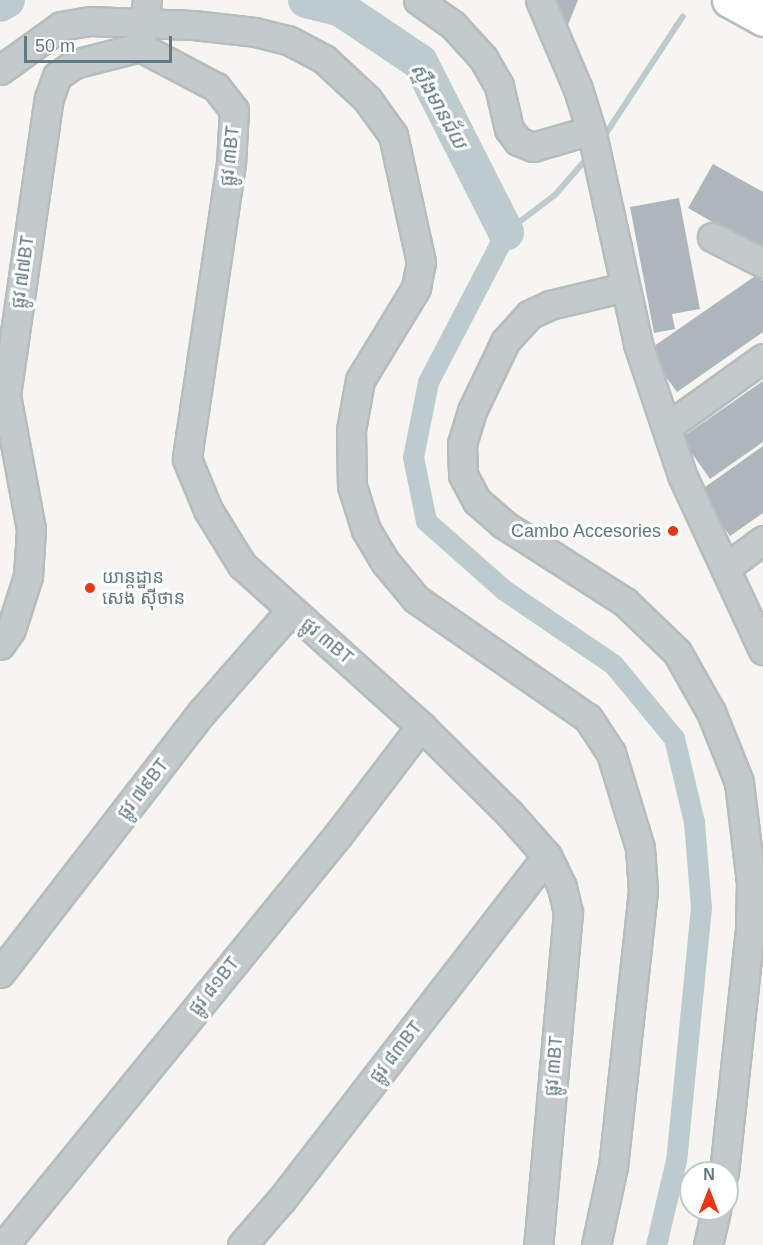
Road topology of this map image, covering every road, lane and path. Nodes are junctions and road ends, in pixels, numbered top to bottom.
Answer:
1 (418, 0) edge
2 (540, 0) edge
3 (729, 0) edge
4 (763, 19) edge
5 (144, 22) edge
6 (0, 70) edge
7 (594, 141) junction
8 (712, 237) dead end
9 (763, 263) edge
10 (625, 287) junction
11 (763, 358) edge
12 (668, 427) junction
13 (763, 540) edge
14 (727, 567) junction
15 (291, 610) junction
16 (0, 645) edge
17 (763, 650) edge
18 (421, 726) junction
19 (547, 856) junction
20 (0, 973) edge
21 (725, 1161) edge
22 (713, 1221) edge
23 (4, 1245) edge
24 (242, 1245) edge
25 (538, 1245) edge
26 (596, 1245) edge
27 (708, 1245) edge

1 - 7 street
2 - 7 street
3 - 4 main road
5 - 6 street
5 - 15 street, ផ្លូវ ៣BT
5 - 16 street, ផ្លូវ ៧៧BT
5 - 26 street
7 - 10 street
8 - 9 street
10 - 12 street
10 - 21 street
11 - 12 street
12 - 14 street
13 - 14 street
14 - 17 street
15 - 18 street, ផ្លូវ ៣BT
15 - 20 street, ផ្លូវ ៧៩BT
18 - 19 street, ផ្លូវ ៣BT
18 - 23 street, ផ្លូវ ៨១BT
19 - 24 street, ផ្លូវ ៨៣BT
19 - 25 street, ផ្លូវ ៣BT
22 - 27 street

